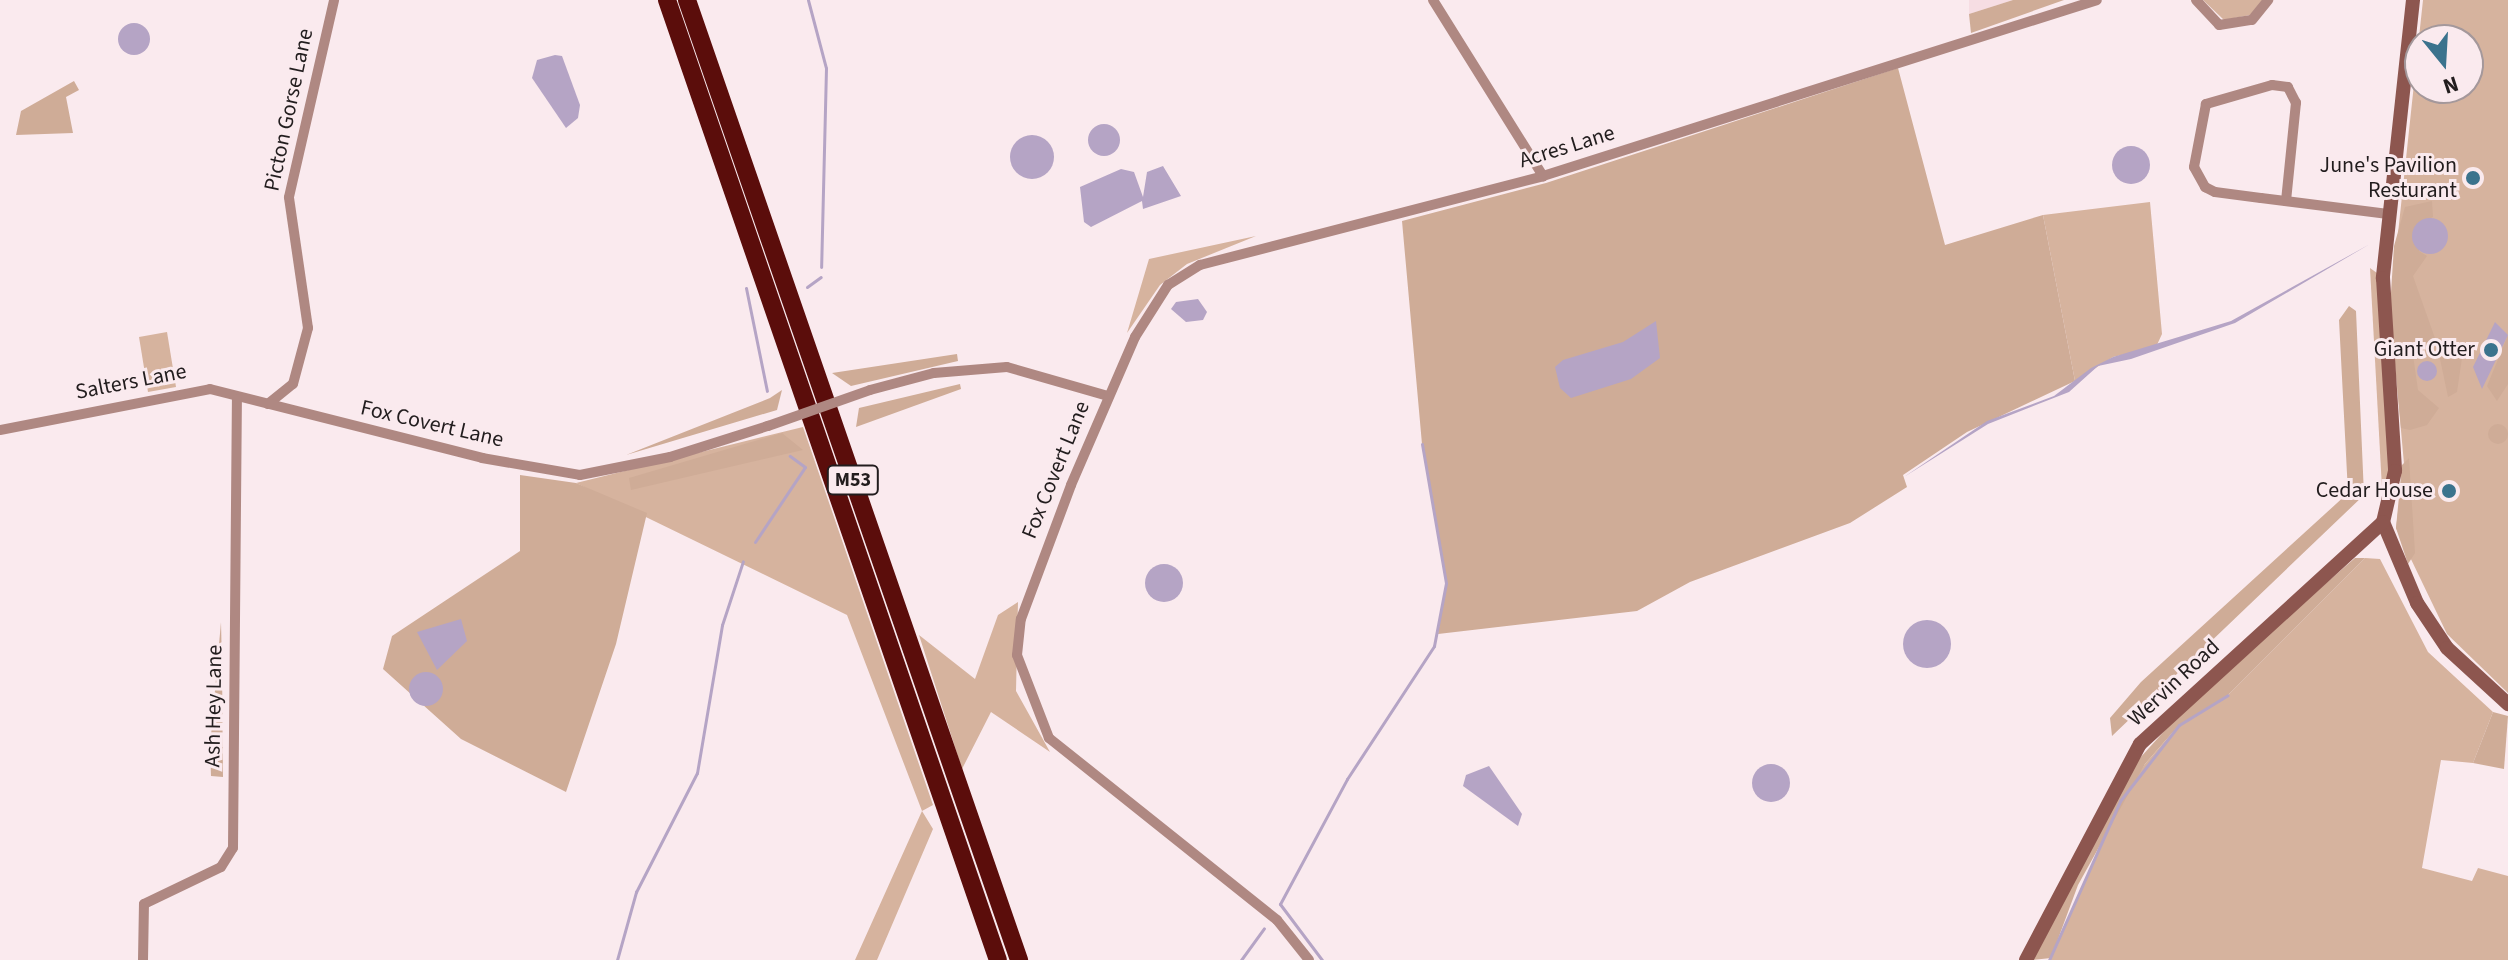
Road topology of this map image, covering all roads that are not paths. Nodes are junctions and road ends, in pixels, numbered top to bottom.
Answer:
1 (334, 0) edge
2 (667, 0) edge
3 (687, 0) edge
4 (1433, 0) edge
5 (2097, 0) edge
6 (2196, 0) edge
7 (2268, 0) edge
8 (2413, 0) edge
9 (1543, 176) junction
10 (2286, 201) junction
11 (2388, 214) junction
12 (1108, 396) junction
13 (237, 399) junction
14 (268, 404) junction
15 (0, 430) edge
16 (2383, 522) junction
17 (2508, 704) edge
18 (143, 960) edge
19 (998, 960) edge
20 (1019, 960) edge
21 (1309, 960) edge
22 (2026, 960) edge

1 - 14 street, Picton Gorse Lane
2 - 19 highway, M53
3 - 20 highway, M53
4 - 9 street
5 - 9 street, Acres Lane
6 - 7 street
8 - 11 street
9 - 12 street, Acres Lane
10 - 10 street
10 - 11 street
11 - 16 street
12 - 14 street, Fox Covert Lane, bridge
12 - 21 street, Fox Covert Lane
13 - 14 street, Salters Lane
13 - 15 street, Salters Lane
13 - 18 street, Ash Hey Lane
16 - 17 street
16 - 22 street, Wervin Road

